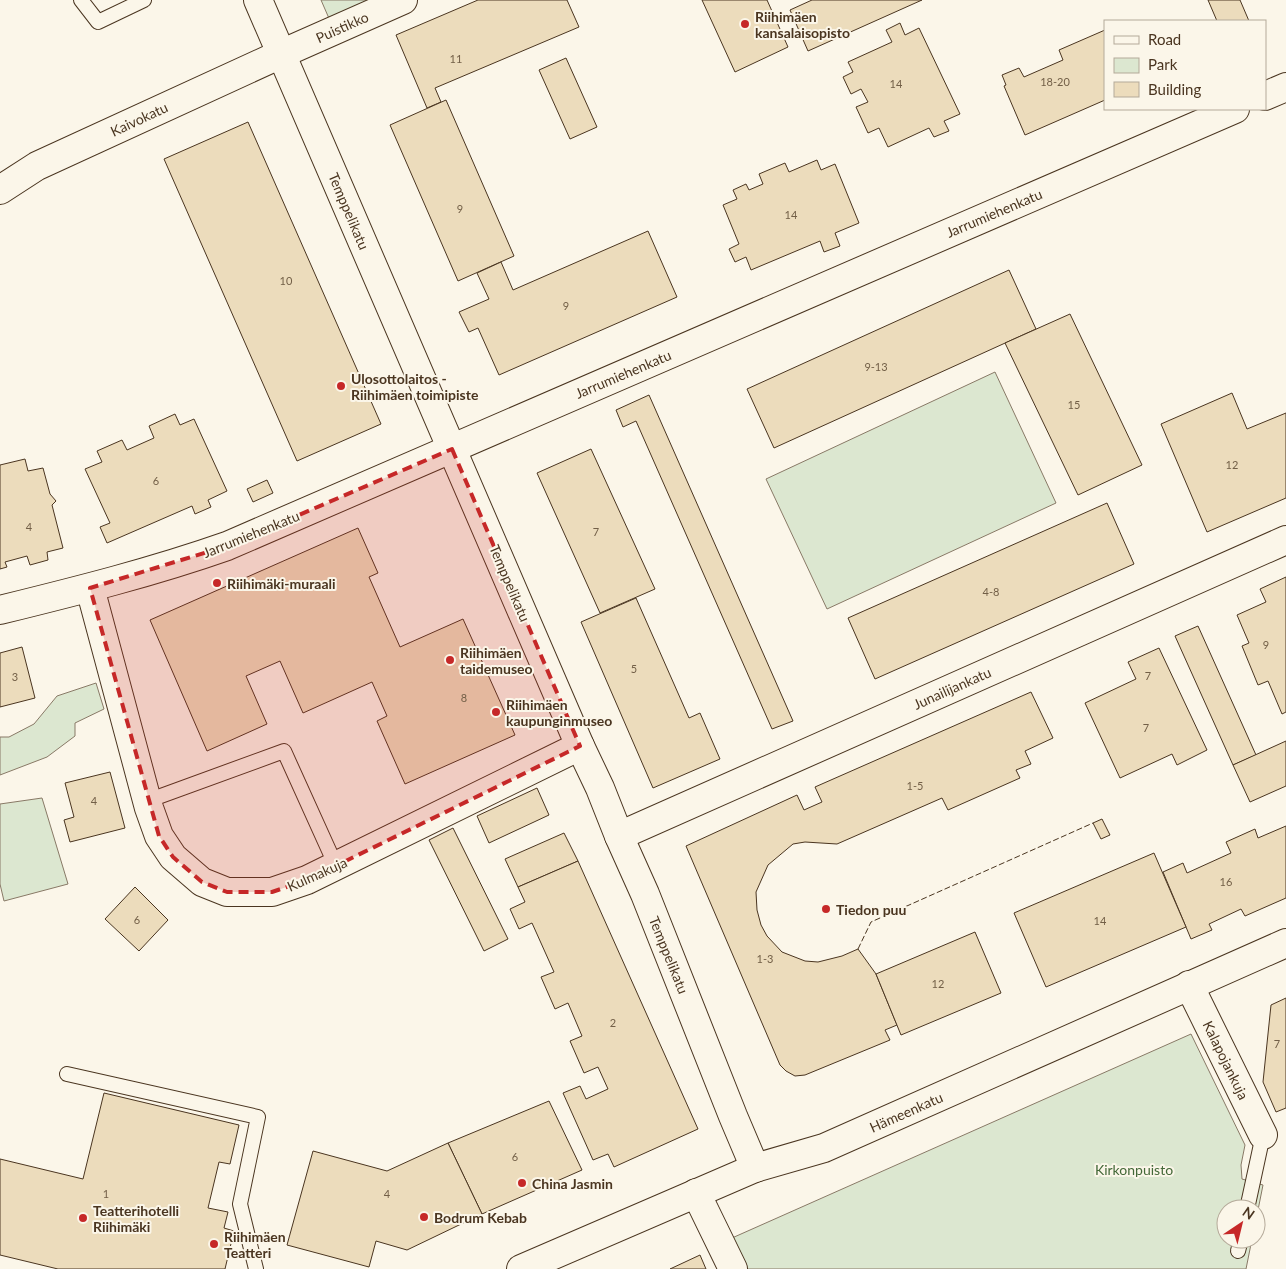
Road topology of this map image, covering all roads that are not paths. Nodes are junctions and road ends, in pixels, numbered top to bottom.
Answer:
1 (81, 0) edge
2 (144, 0) edge
3 (258, 0) edge
4 (403, 0) edge
5 (281, 54) junction
6 (1286, 87) edge
7 (1266, 96) edge
8 (1233, 110) edge
9 (0, 190) edge
10 (452, 449) junction
11 (1286, 540) edge
12 (90, 588) junction
13 (0, 610) edge
14 (580, 746) junction
15 (148, 801) junction
16 (619, 836) junction
17 (336, 866) junction
18 (1286, 943) edge
19 (1189, 984) junction
20 (67, 1074) dead end
21 (1263, 1135) joint
22 (755, 1168) junction
23 (696, 1193) junction
24 (1249, 1199) edge
25 (256, 1269) edge
26 (521, 1269) edge
27 (733, 1269) edge

1 - 2 lane
3 - 5 street, Temppelikatu
4 - 5 street, Puistikko
5 - 9 street, Kaivokatu
5 - 10 street, Temppelikatu
6 - 7 street
8 - 10 street, Jarrumiehenkatu
10 - 12 street, Jarrumiehenkatu
10 - 14 street, Temppelikatu
11 - 16 street, Junailijankatu
12 - 13 street, Jarrumiehenkatu
12 - 15 street, Kulmakuja
14 - 16 street, Temppelikatu
14 - 17 street, Kulmakuja
15 - 17 street, Kulmakuja
15 - 17 lane
16 - 22 street, Temppelikatu
18 - 19 street, Hämeenkatu
19 - 21 street, Kalapojankuja
19 - 22 street, Hämeenkatu
20 - 25 lane
21 - 24 lane
22 - 23 street, Hämeenkatu
23 - 26 street, Hämeenkatu
23 - 27 street

